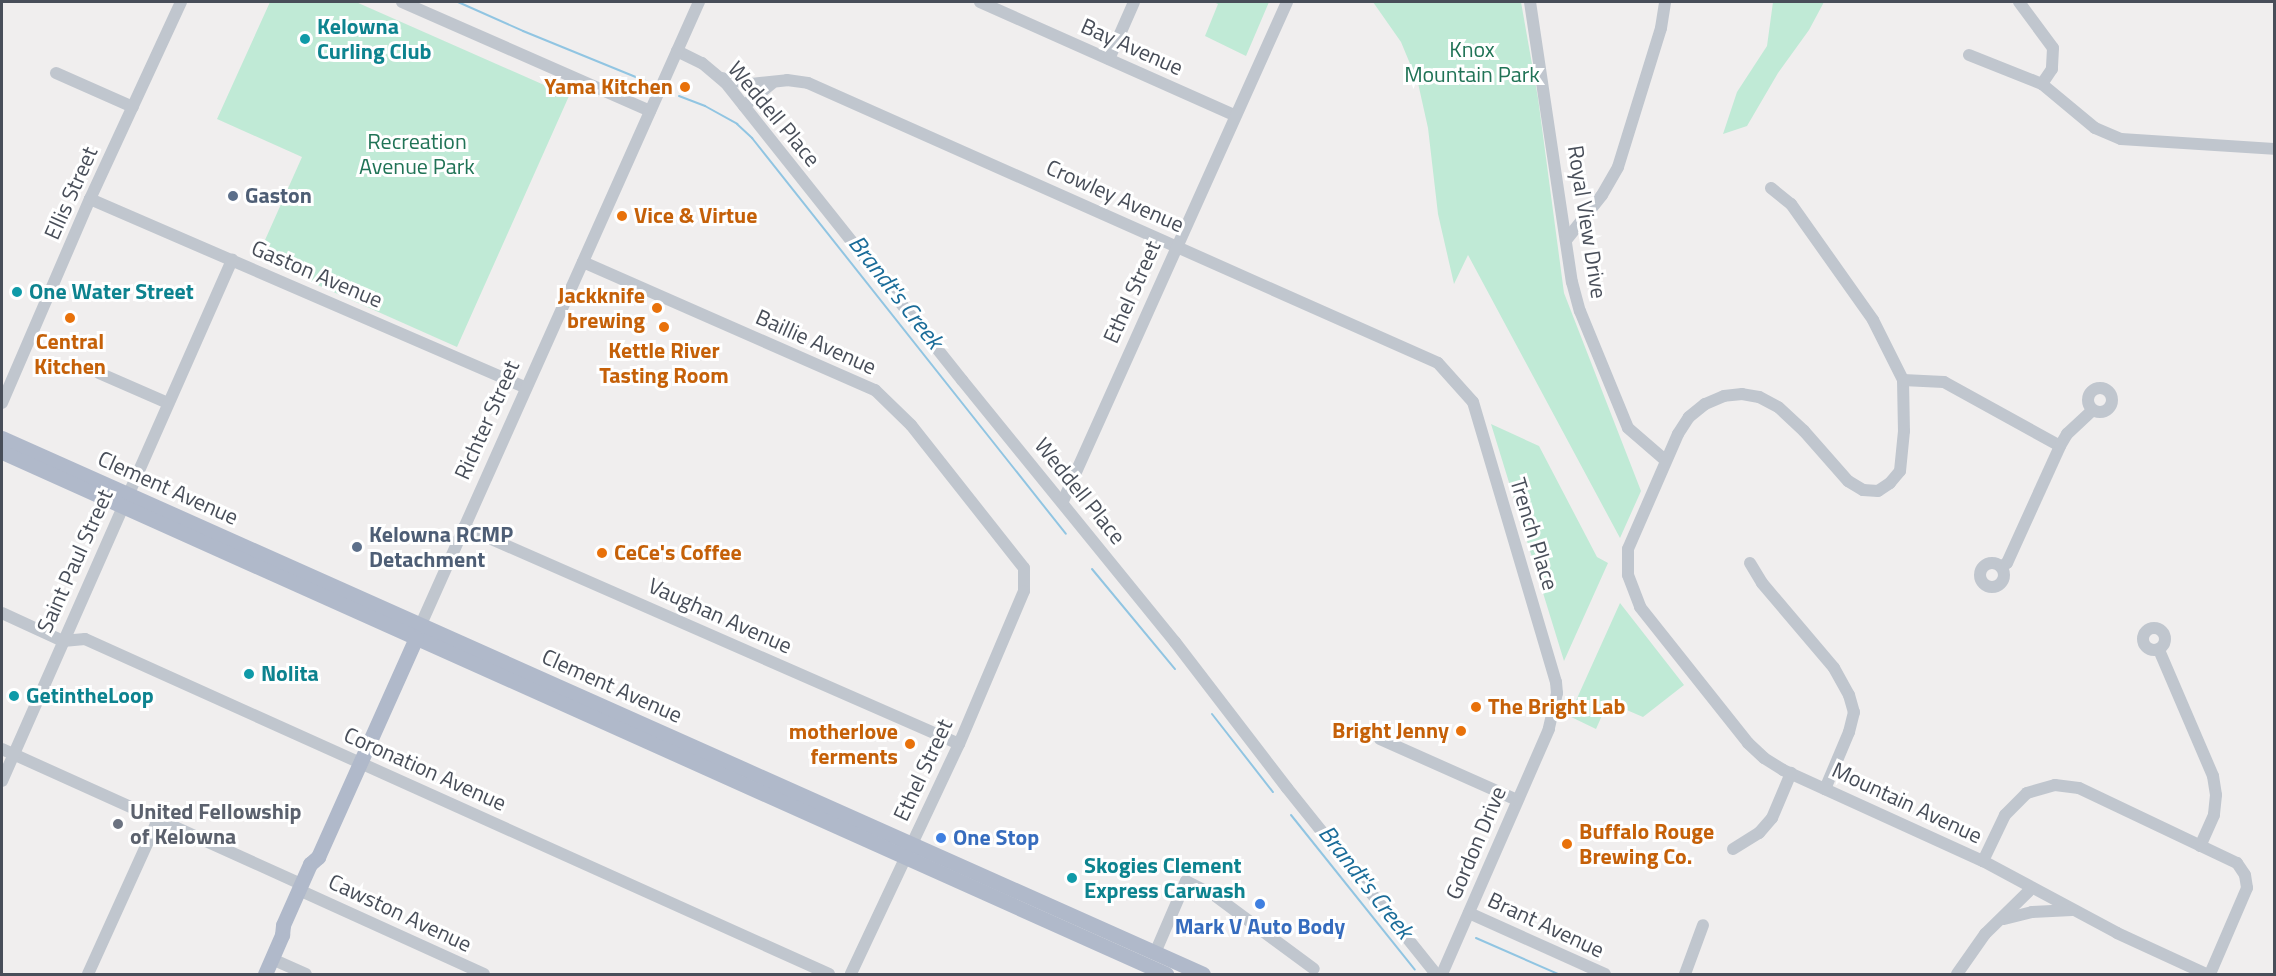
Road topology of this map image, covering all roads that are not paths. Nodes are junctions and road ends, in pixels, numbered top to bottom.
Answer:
1 (181, 2) edge
2 (402, 2) edge
3 (699, 2) edge
4 (1134, 2) edge
5 (1287, 2) edge
6 (1530, 2) edge
7 (1665, 2) edge
8 (2019, 2) edge
9 (988, 3) edge
10 (677, 51) junction
11 (1970, 55) dead end
12 (1109, 59) junction
13 (56, 73) dead end
14 (721, 78) junction
15 (772, 82) junction
16 (2043, 84) junction
17 (744, 106) junction
18 (133, 107) junction
19 (650, 111) junction
20 (1234, 115) junction
21 (2274, 149) edge
22 (1771, 188) dead end
23 (90, 200) junction
24 (1567, 239) junction
25 (1176, 246) junction
26 (232, 260) junction
27 (583, 261) junction
28 (1438, 363) joint
29 (99, 373) dead end
30 (1903, 380) junction
31 (526, 388) junction
32 (2, 403) edge
33 (168, 403) junction
34 (2093, 410) dead end
35 (2, 438) edge
36 (2060, 446) junction
37 (2, 452) edge
38 (18, 460) junction
39 (1665, 460) junction
40 (2, 461) edge
41 (125, 501) junction
42 (1063, 501) junction
43 (464, 526) junction
44 (1750, 563) dead end
45 (2001, 567) dead end
46 (1026, 580) joint
47 (2, 613) edge
48 (418, 631) junction
49 (63, 640) junction
50 (2159, 650) dead end
51 (1548, 729) joint
52 (1380, 739) dead end
53 (959, 744) junction
54 (7, 752) edge
55 (360, 762) junction
56 (1791, 773) junction
57 (2, 781) edge
58 (1825, 789) junction
59 (1517, 800) junction
60 (158, 820) junction
61 (2200, 846) junction
62 (1733, 849) dead end
63 (909, 851) junction
64 (1983, 861) junction
65 (2032, 888) junction
66 (302, 889) junction
67 (2074, 910) junction
68 (1469, 913) junction
69 (2002, 919) junction
70 (1703, 925) dead end
71 (272, 959) junction
72 (1149, 965) edge
73 (1314, 969) dead end
74 (88, 975) edge
75 (265, 975) edge
76 (306, 975) edge
77 (484, 975) edge
78 (829, 975) edge
79 (851, 975) edge
80 (1166, 975) edge
81 (1181, 975) edge
82 (1203, 975) edge
83 (1436, 975) edge
84 (1442, 975) edge
85 (1605, 975) edge
86 (1685, 975) edge
87 (1957, 975) edge
88 (2208, 975) edge

1 - 18 street, Ellis Street
2 - 19 street
3 - 10 street, Richter Street
4 - 12 street
5 - 20 street, Ethel Street
6 - 24 street, Royal View Drive
7 - 24 street
8 - 16 street
9 - 12 street, Bay Avenue
10 - 14 street, Weddell Place
10 - 19 street, Richter Street
11 - 16 street
12 - 20 street, Bay Avenue
13 - 18 street
14 - 15 street, Crowley Avenue
14 - 17 street, Weddell Place
15 - 17 street
15 - 25 street, Crowley Avenue
16 - 21 street
17 - 42 street, Weddell Place
18 - 23 street, Ellis Street
19 - 27 street, Richter Street
20 - 25 street, Ethel Street
22 - 30 street
23 - 26 street, Gaston Avenue
23 - 32 street, Ellis Street
24 - 39 street, Royal View Drive
25 - 28 street, Crowley Avenue
25 - 42 street, Ethel Street
26 - 31 street, Gaston Avenue
26 - 33 street, Saint Paul Street
27 - 31 street, Richter Street
27 - 46 street, Baillie Avenue
28 - 51 street, Trench Place
29 - 33 street
30 - 36 street
30 - 39 street, Mountain Avenue
31 - 43 street, Richter Street
33 - 41 street, Saint Paul Street
34 - 36 street
35 - 41 main road, Clement Avenue
36 - 45 street
37 - 38 main road, Clement Avenue
38 - 40 street
38 - 41 main road, Clement Avenue
39 - 56 street, Mountain Avenue
41 - 48 main road, Clement Avenue
41 - 49 street, Saint Paul Street
42 - 83 street, Weddell Place
43 - 48 street, Richter Street
43 - 53 street, Vaughan Avenue
44 - 58 street
46 - 53 street, Ethel Street
47 - 49 street, Coronation Avenue
48 - 55 main road, Richter Street
48 - 63 main road, Clement Avenue
49 - 54 street, Saint Paul Street
49 - 55 street, Coronation Avenue
50 - 61 street
51 - 59 street, Gordon Drive
52 - 59 street
53 - 63 street, Ethel Street
54 - 57 street, Saint Paul Street
54 - 60 street, Cawston Avenue
55 - 66 main road, Richter Street
55 - 78 street, Coronation Avenue
56 - 58 street, Mountain Avenue
56 - 62 street
58 - 64 street, Mountain Avenue
59 - 68 street, Gordon Drive
60 - 66 street, Cawston Avenue
60 - 74 street
61 - 64 street
61 - 88 street
63 - 72 main road, Clement Avenue
63 - 79 street, Ethel Street
64 - 65 street, Mountain Avenue
65 - 67 street, Mountain Avenue
65 - 69 street
66 - 71 main road, Richter Street
66 - 77 street, Cawston Avenue
67 - 69 street
67 - 88 street, Mountain Avenue
68 - 84 street, Gordon Drive
68 - 85 street, Brant Avenue
69 - 87 street
70 - 86 street
71 - 75 main road, Richter Street
71 - 76 street
72 - 73 street
72 - 80 main road, Clement Avenue
72 - 81 main road, Clement Avenue
72 - 82 main road, Clement Avenue

